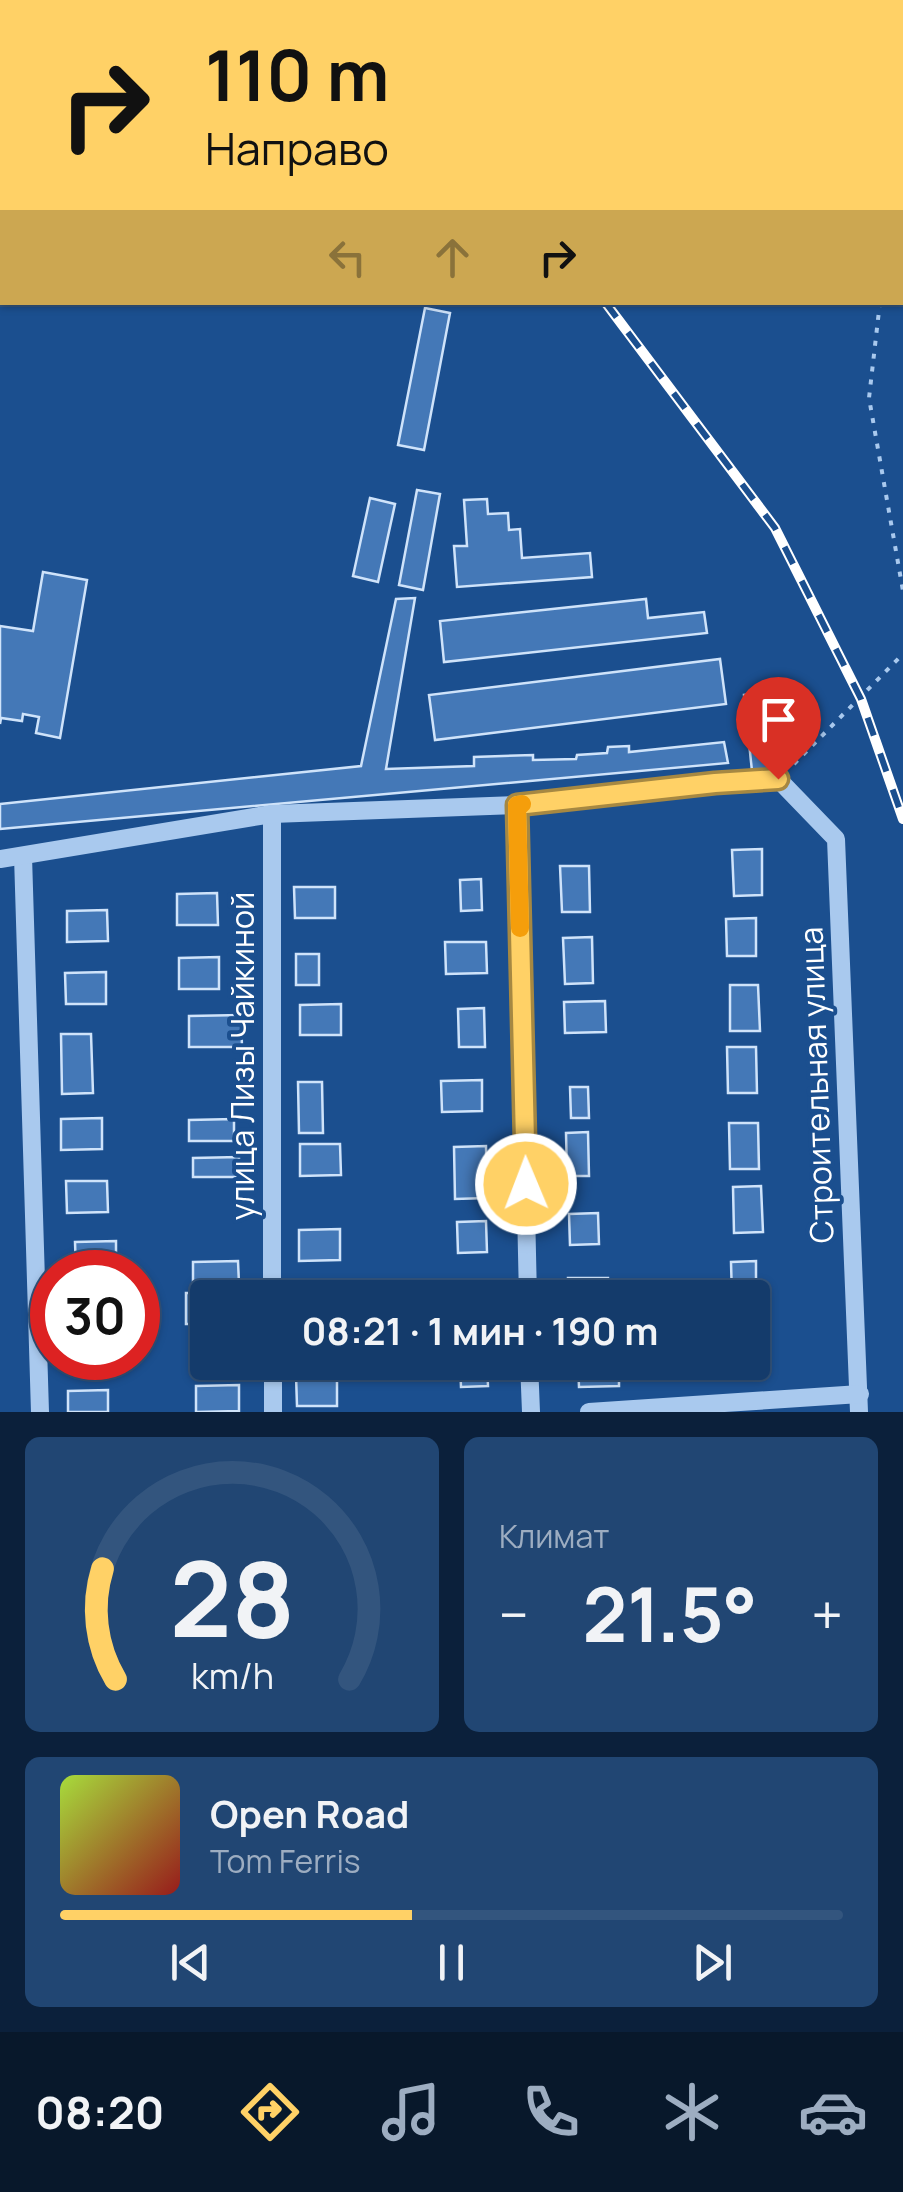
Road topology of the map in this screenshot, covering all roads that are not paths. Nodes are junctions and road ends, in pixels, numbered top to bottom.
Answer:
1 (517, 805) junction
2 (272, 814) junction
3 (23, 856) junction
4 (0, 859) edge
5 (272, 1280) edge
6 (528, 1280) edge
7 (272, 1380) edge
8 (530, 1380) edge
9 (860, 1403) edge
10 (40, 1412) edge
11 (272, 1412) edge
12 (530, 1412) edge
13 (590, 1412) edge

1 - 2 street
1 - 6 street
1 - 9 street, Строительная улица
2 - 3 street
2 - 5 street, улица Лизы Чайкиной
3 - 4 street
3 - 10 street
7 - 11 street
8 - 12 street
9 - 13 street

